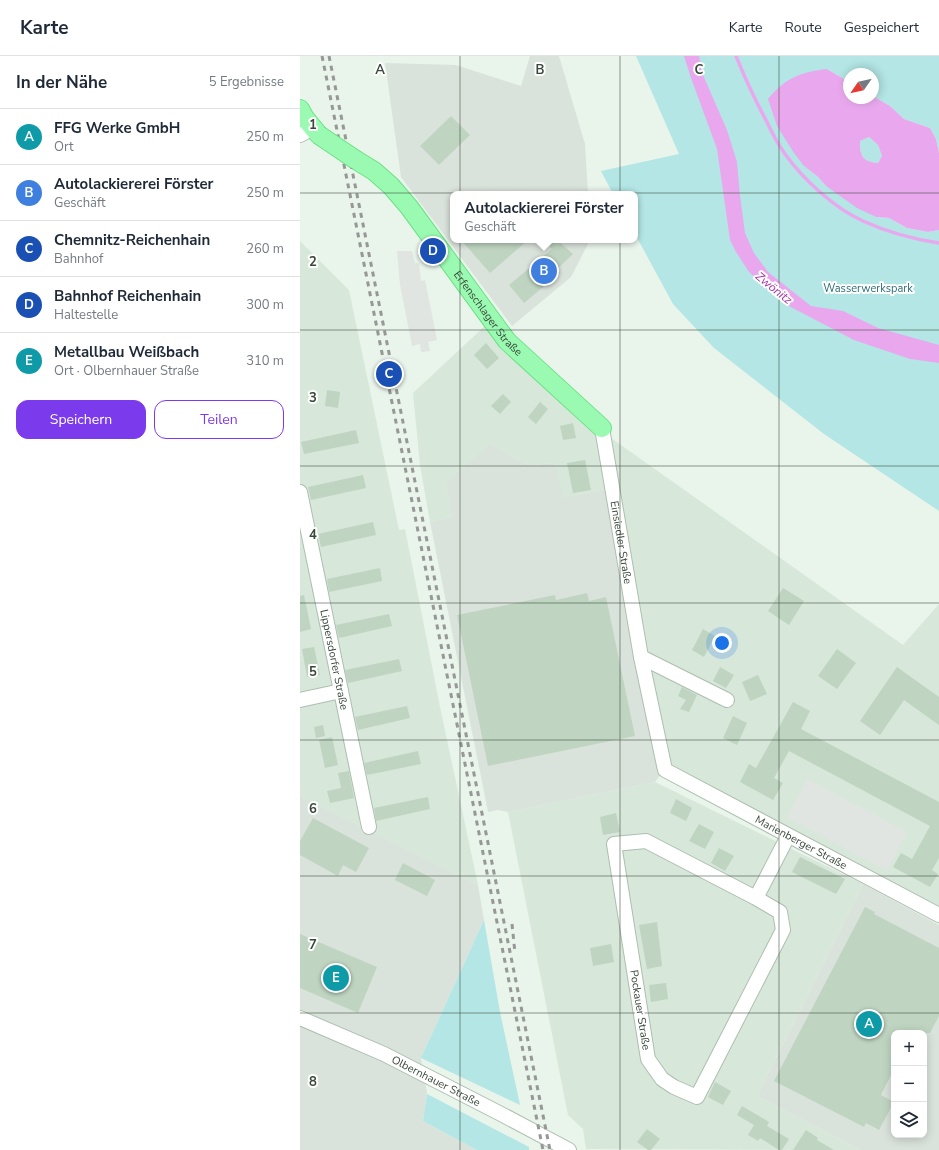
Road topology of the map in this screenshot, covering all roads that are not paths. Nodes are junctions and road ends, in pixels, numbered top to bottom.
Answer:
1 (300, 109) edge
2 (311, 133) edge
3 (602, 428) joint
4 (300, 492) edge
5 (641, 657) junction
6 (341, 691) junction
7 (300, 700) edge
8 (727, 700) dead end
9 (665, 770) joint
10 (369, 827) dead end
11 (788, 836) junction
12 (756, 898) junction
13 (939, 915) edge
14 (300, 1018) edge
15 (569, 1150) edge

1 - 2 main road, Erfenschlager Straße
2 - 3 main road, Erfenschlager Straße, bridge
3 - 5 street, Einsiedler Straße
4 - 6 street, Lippersdorfer Straße
5 - 8 street
5 - 9 street, Einsiedler Straße
6 - 7 street
6 - 10 street, Lippersdorfer Straße
9 - 11 street, Marienberger Straße
11 - 12 street
11 - 13 street, Marienberger Straße
12 - 12 street, Pockauer Straße
14 - 15 street, Olbernhauer Straße

